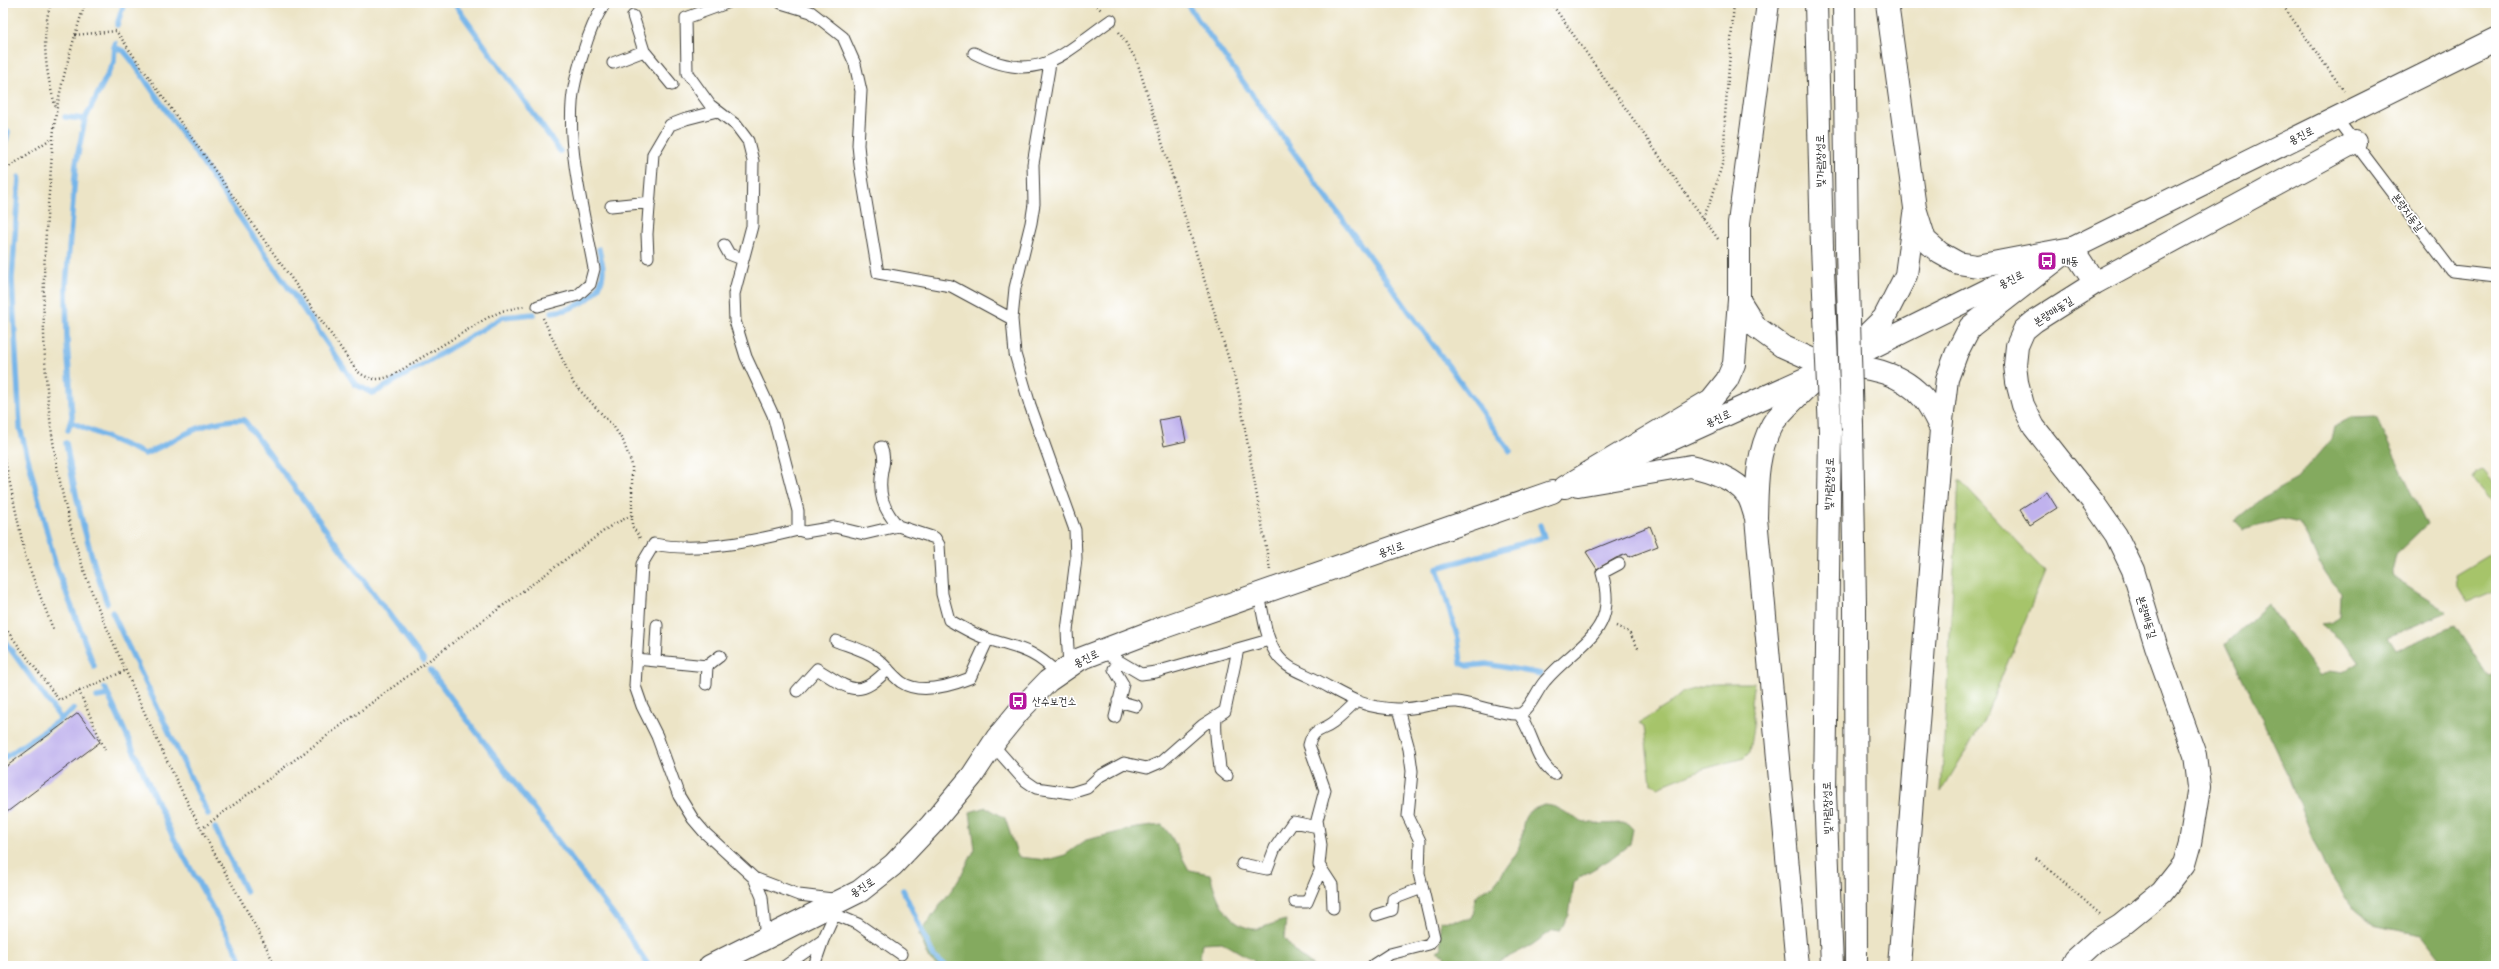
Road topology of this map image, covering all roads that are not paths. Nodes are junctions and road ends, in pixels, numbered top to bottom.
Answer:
1 (605, 3) edge
2 (727, 3) edge
3 (781, 3) edge
4 (1768, 3) edge
5 (1816, 3) edge
6 (1844, 3) edge
7 (1887, 3) edge
8 (633, 16) dead end
9 (1111, 20) road end
10 (2496, 39) edge
11 (644, 51) junction
12 (974, 53) dead end
13 (613, 63) dead end
14 (1050, 63) junction
15 (687, 73) junction
16 (717, 111) junction
17 (2336, 118) junction
18 (2355, 142) junction
19 (650, 202) junction
20 (611, 206) dead end
21 (1915, 208) junction
22 (724, 245) dead end
23 (2072, 248) junction
24 (648, 257) dead end
25 (742, 259) junction
26 (2496, 276) edge
27 (2095, 283) junction
28 (1738, 300) junction
29 (538, 306) road end
30 (1012, 319) junction
31 (1832, 367) junction
32 (1941, 429) junction
33 (881, 447) dead end
34 (1559, 490) junction
35 (1756, 518) junction
36 (898, 526) junction
37 (798, 530) junction
38 (1619, 564) dead end
39 (1266, 592) junction
40 (657, 626) dead end
41 (988, 640) junction
42 (1269, 640) junction
43 (836, 641) dead end
44 (1238, 649) junction
45 (720, 656) dead end
46 (1110, 656) junction
47 (636, 660) junction
48 (655, 661) junction
49 (707, 666) junction
50 (888, 669) junction
51 (1063, 671) junction
52 (706, 684) dead end
53 (797, 691) dead end
54 (1118, 701) junction
55 (1356, 702) junction
56 (1136, 706) dead end
57 (1398, 709) junction
58 (1519, 714) junction
59 (1115, 717) dead end
60 (1216, 717) junction
61 (992, 744) junction
62 (1554, 774) dead end
63 (1227, 776) dead end
64 (1318, 827) junction
65 (1242, 864) dead end
66 (1321, 869) junction
67 (754, 878) junction
68 (1422, 888) junction
69 (1295, 902) dead end
70 (838, 907) junction
71 (1333, 908) dead end
72 (1376, 915) dead end
73 (766, 940) junction
74 (823, 940) junction
75 (901, 954) dead end
76 (1373, 965) edge
77 (710, 966) edge
78 (785, 966) edge
79 (814, 966) edge
80 (1797, 966) edge
81 (1832, 966) edge
82 (1856, 966) edge
83 (1899, 966) edge
84 (2072, 966) edge

1 - 29 lane
2 - 15 lane
3 - 30 lane
4 - 28 main road
5 - 81 main road, 빛가람장성로, bridge
6 - 82 main road, 빛가람장성로, bridge
7 - 21 main road
8 - 11 lane
9 - 14 lane
10 - 17 main road, 용진로
11 - 13 lane
11 - 15 lane
12 - 14 lane
14 - 30 lane
15 - 16 lane
16 - 19 lane
16 - 25 lane
17 - 18 lane, 본량지동길
17 - 23 main road, 용진로
18 - 26 lane, 본량지동길
18 - 27 main road, 본량매동길
19 - 20 lane
19 - 24 lane
21 - 23 main road
21 - 31 main road
22 - 25 lane
23 - 27 main road
23 - 31 main road, 용진로
23 - 32 main road
25 - 37 lane
27 - 84 main road, 본량매동길
28 - 31 main road
28 - 34 main road
30 - 51 lane
31 - 32 main road
31 - 34 main road, 용진로
31 - 35 main road
32 - 83 main road
33 - 36 lane
34 - 35 main road
34 - 39 main road, 용진로
35 - 80 main road
36 - 37 lane
36 - 41 lane
37 - 47 lane
38 - 58 lane
39 - 42 lane
39 - 46 main road, 용진로
40 - 48 lane
41 - 50 lane
41 - 51 lane
42 - 44 lane
42 - 55 lane
43 - 50 lane
44 - 46 lane
44 - 60 lane
45 - 49 lane
46 - 51 main road, 용진로
46 - 54 lane
47 - 48 lane
47 - 67 lane
48 - 49 lane
49 - 52 lane
50 - 53 lane
51 - 61 main road, 용진로
54 - 56 lane
54 - 59 lane
55 - 57 lane
55 - 64 lane
57 - 58 lane
57 - 68 lane
58 - 62 lane
60 - 61 lane
60 - 63 lane
61 - 70 main road, 용진로
64 - 65 lane
64 - 66 lane
66 - 69 lane
66 - 71 lane
67 - 70 lane
67 - 73 lane
68 - 72 lane
68 - 76 lane
70 - 73 main road, 용진로
70 - 74 lane
70 - 75 lane
73 - 77 main road, 용진로
74 - 78 lane
74 - 79 lane

